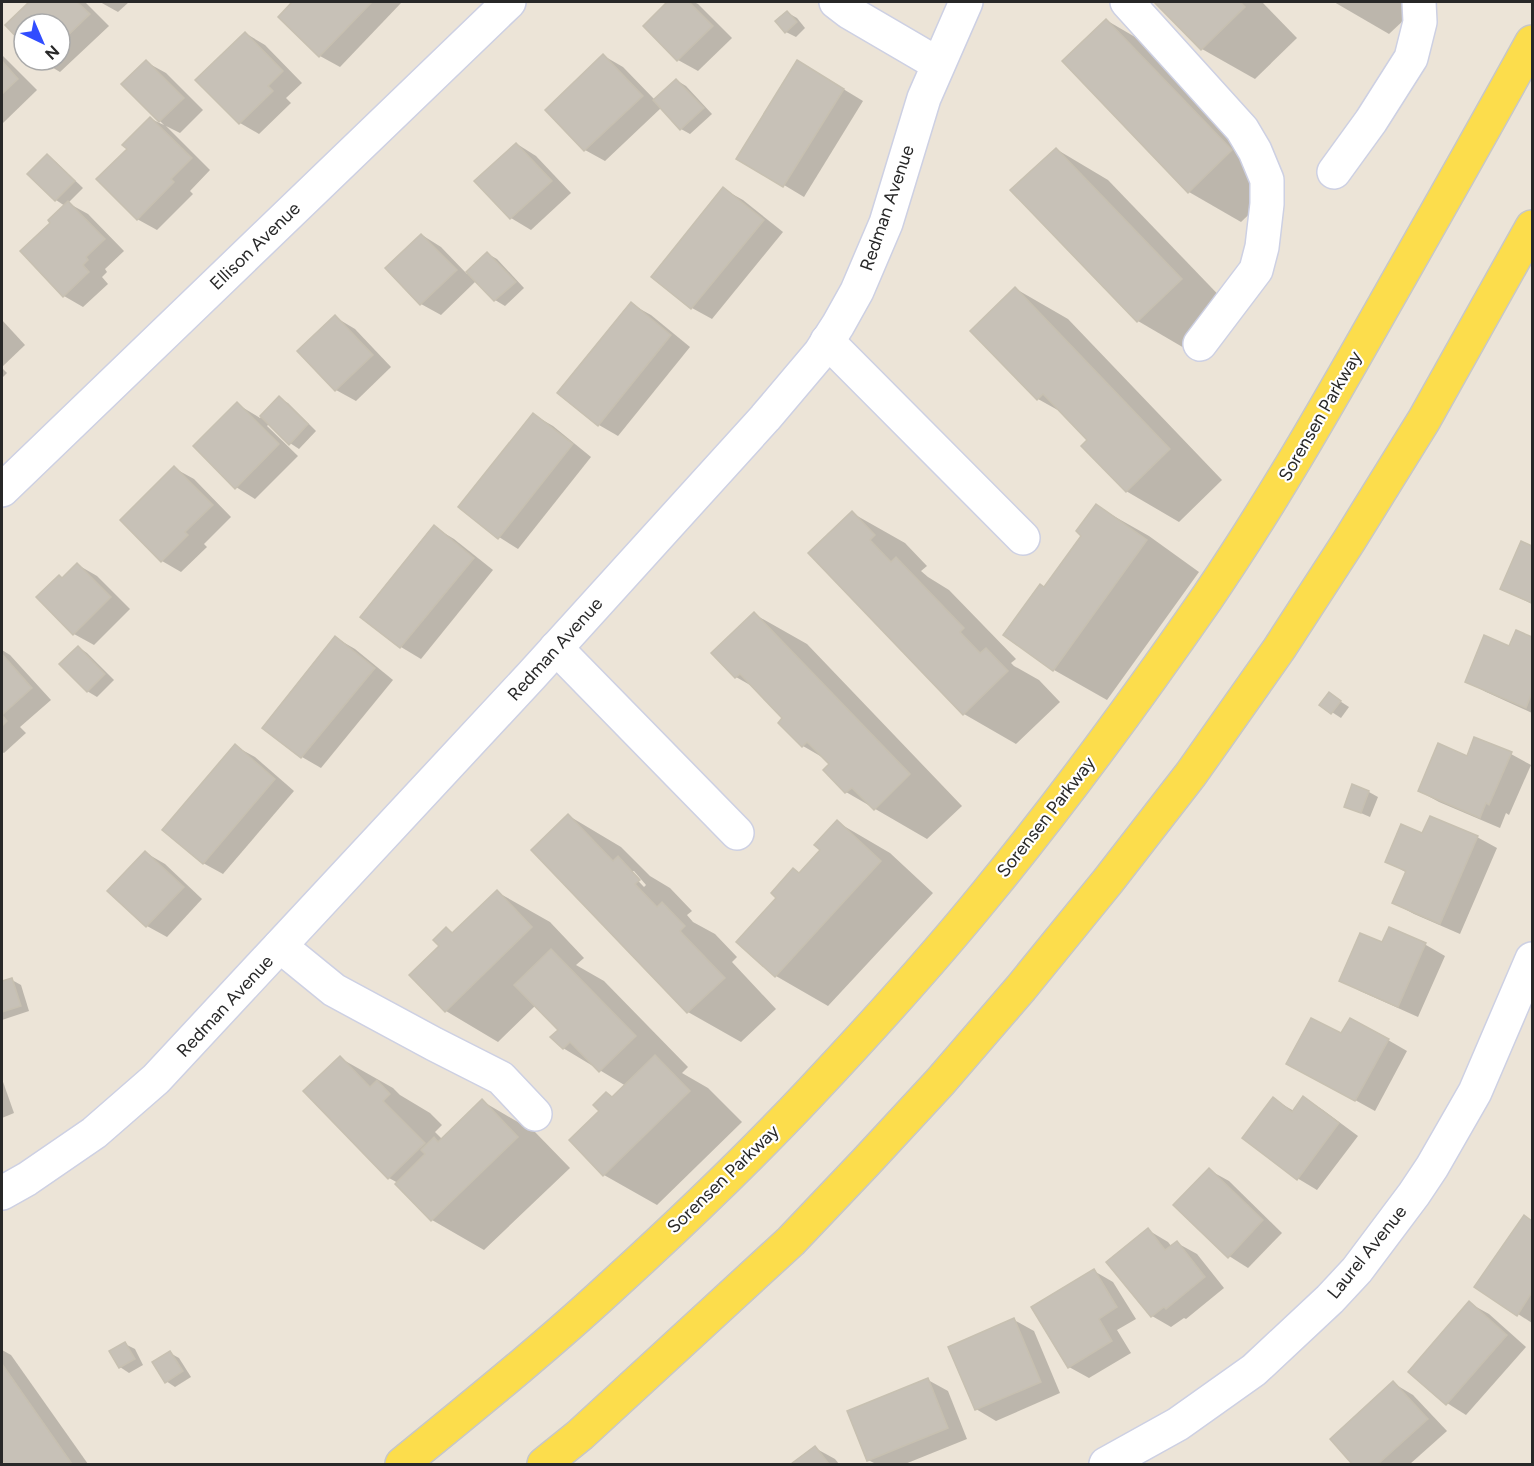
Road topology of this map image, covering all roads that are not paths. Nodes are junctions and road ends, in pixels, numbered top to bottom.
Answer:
1 (509, 2) edge
2 (836, 2) edge
3 (966, 2) edge
4 (1127, 2) edge
5 (1419, 2) edge
6 (1533, 42) edge
7 (938, 64) junction
8 (1334, 172) dead end
9 (1533, 227) edge
10 (827, 341) junction
11 (1200, 344) dead end
12 (2, 490) edge
13 (1023, 538) dead end
14 (556, 648) junction
15 (736, 833) dead end
16 (280, 946) junction
17 (1533, 958) edge
18 (535, 1114) dead end
19 (2, 1193) edge
20 (402, 1464) edge
21 (544, 1464) edge
22 (1106, 1464) edge

1 - 12 street, Ellison Avenue
2 - 7 street
3 - 7 street, Redman Avenue
4 - 11 street
5 - 8 street
6 - 20 main road, Sorensen Parkway
7 - 10 street, Redman Avenue
9 - 21 main road
10 - 13 street
10 - 14 street, Redman Avenue
14 - 15 street
14 - 16 street, Redman Avenue
16 - 18 street
16 - 19 street, Redman Avenue
17 - 22 street, Laurel Avenue

